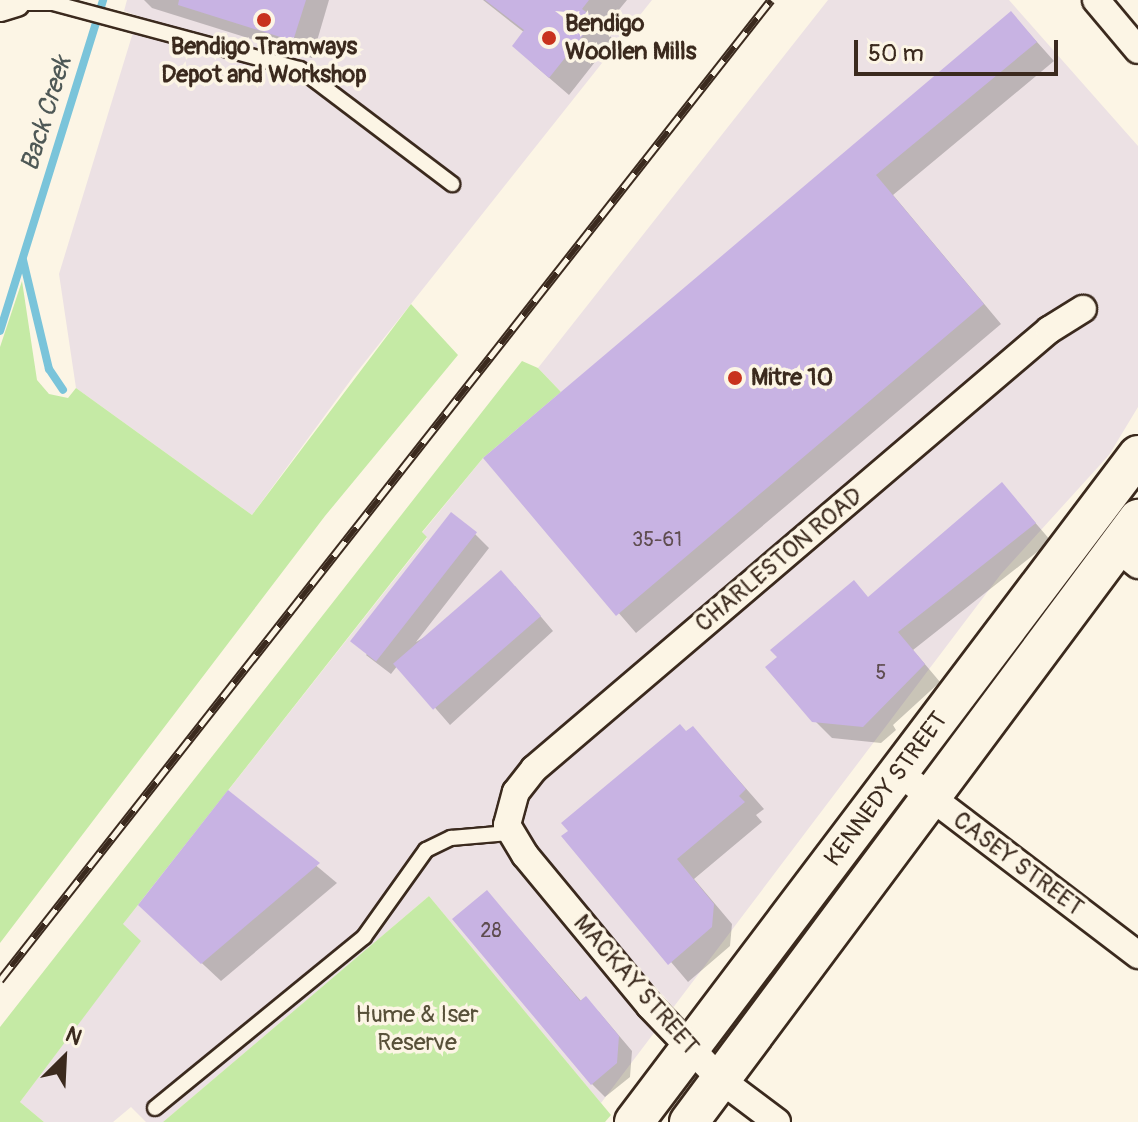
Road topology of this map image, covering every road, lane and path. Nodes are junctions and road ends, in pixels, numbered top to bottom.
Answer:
1 (1096, 0) edge
2 (8, 5) edge
3 (1138, 50) edge
4 (452, 184) dead end
5 (1083, 309) dead end
6 (1138, 455) edge
7 (1131, 544) edge
8 (898, 772) junction
9 (927, 796) junction
10 (509, 833) junction
11 (1138, 955) edge
12 (690, 1048) junction
13 (721, 1080) junction
14 (155, 1108) dead end
15 (634, 1122) edge
16 (689, 1122) edge
17 (777, 1122) edge

1 - 3 street
2 - 4 lane
5 - 10 street, CHARLESTON ROAD
6 - 8 street, KENNEDY STREET
7 - 9 street, KENNEDY STREET
8 - 9 street, CASEY STREET
8 - 12 street, KENNEDY STREET
9 - 11 street, CASEY STREET
9 - 13 street, KENNEDY STREET
10 - 12 street, MACKAY STREET
10 - 14 lane
12 - 13 street, MACKAY STREET
12 - 15 street, KENNEDY STREET
13 - 16 street, KENNEDY STREET
13 - 17 street, MACKAY STREET

